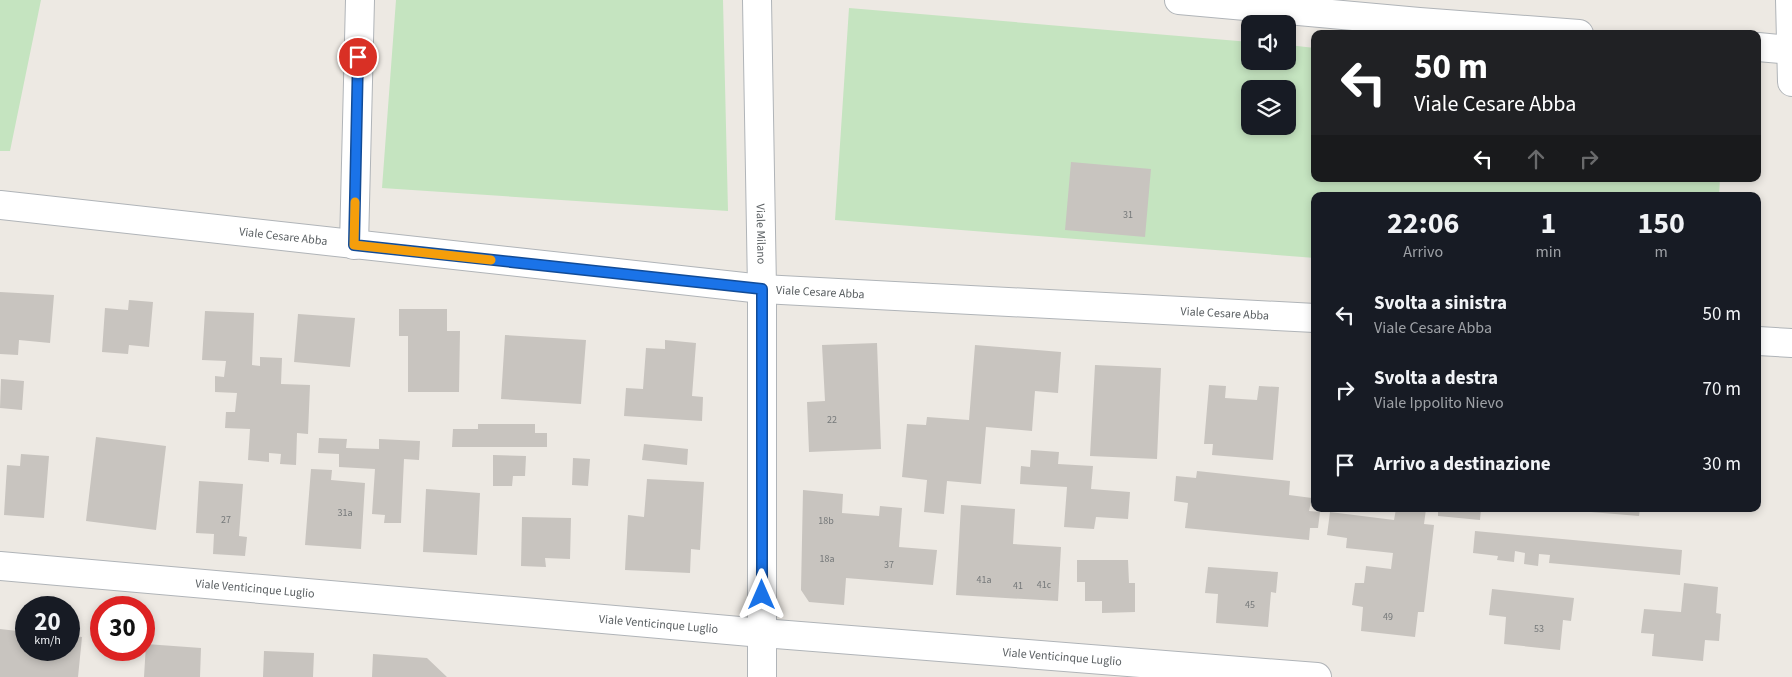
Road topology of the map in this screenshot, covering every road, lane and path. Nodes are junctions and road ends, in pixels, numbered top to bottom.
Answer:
1 (360, 0) edge
2 (756, 0) edge
3 (1179, 0) edge
4 (1790, 0) edge
5 (1419, 11) edge
6 (1551, 30) edge
7 (1761, 47) edge
8 (1792, 50) edge
9 (1792, 82) edge
10 (0, 205) edge
11 (354, 245) junction
12 (762, 289) junction
13 (1311, 318) edge
14 (1761, 341) edge
15 (1792, 343) edge
16 (0, 566) edge
17 (762, 633) junction
18 (762, 677) edge
19 (1317, 677) edge

1 - 11 street
2 - 12 street, Viale Milano
3 - 5 street
4 - 8 street
5 - 6 street
7 - 8 street
8 - 9 street
10 - 11 street, Viale Cesare Abba
11 - 12 street, Viale Cesare Abba
12 - 13 street, Viale Cesare Abba
12 - 17 street, Viale Milano
14 - 15 street
16 - 17 street, Viale Venticinque Luglio
17 - 18 street, Viale Milano
17 - 19 street, Viale Venticinque Luglio

